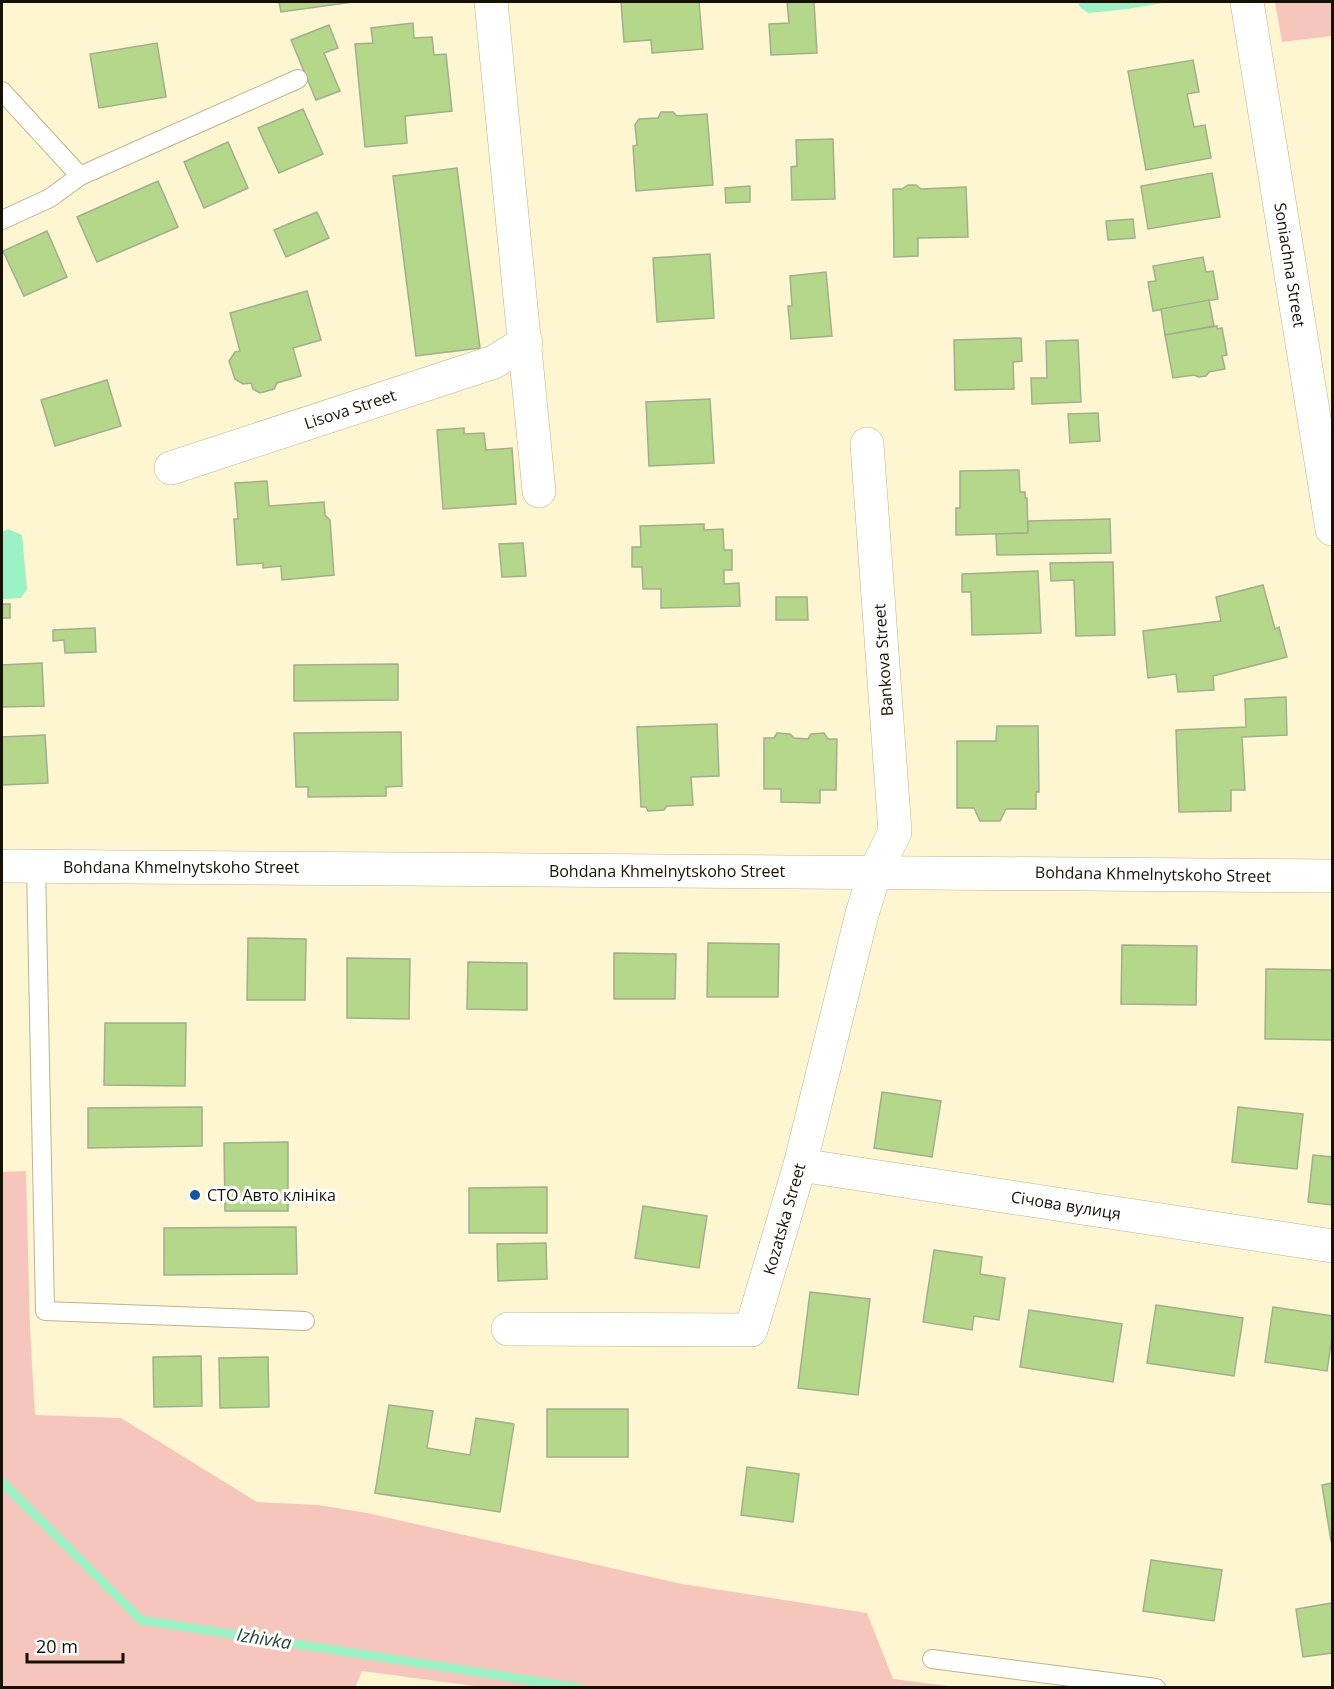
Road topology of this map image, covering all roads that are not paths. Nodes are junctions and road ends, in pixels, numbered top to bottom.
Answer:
1 (491, 2) edge
2 (1247, 2) edge
3 (298, 79) dead end
4 (2, 91) edge
5 (80, 176) junction
6 (2, 220) edge
7 (526, 342) junction
8 (867, 444) dead end
9 (171, 468) dead end
10 (539, 491) dead end
11 (1332, 529) edge
12 (2, 866) edge
13 (36, 866) junction
14 (875, 872) junction
15 (1332, 876) edge
16 (800, 1165) junction
17 (1332, 1245) edge
18 (305, 1321) dead end
19 (508, 1329) dead end
20 (932, 1659) dead end
21 (1156, 1688) edge

1 - 7 street
2 - 11 street, Soniachna Street
3 - 5 lane
4 - 5 lane
5 - 6 lane
7 - 9 street, Lisova Street
7 - 10 street
8 - 14 street, Bankova Street
12 - 13 street, Bohdana Khmelnytskoho Street
13 - 14 street, Bohdana Khmelnytskoho Street
13 - 18 lane
14 - 15 street, Bohdana Khmelnytskoho Street
14 - 16 street, Kozatska Street
16 - 17 street, Січова вулиця
16 - 19 street, Kozatska Street
20 - 21 lane

